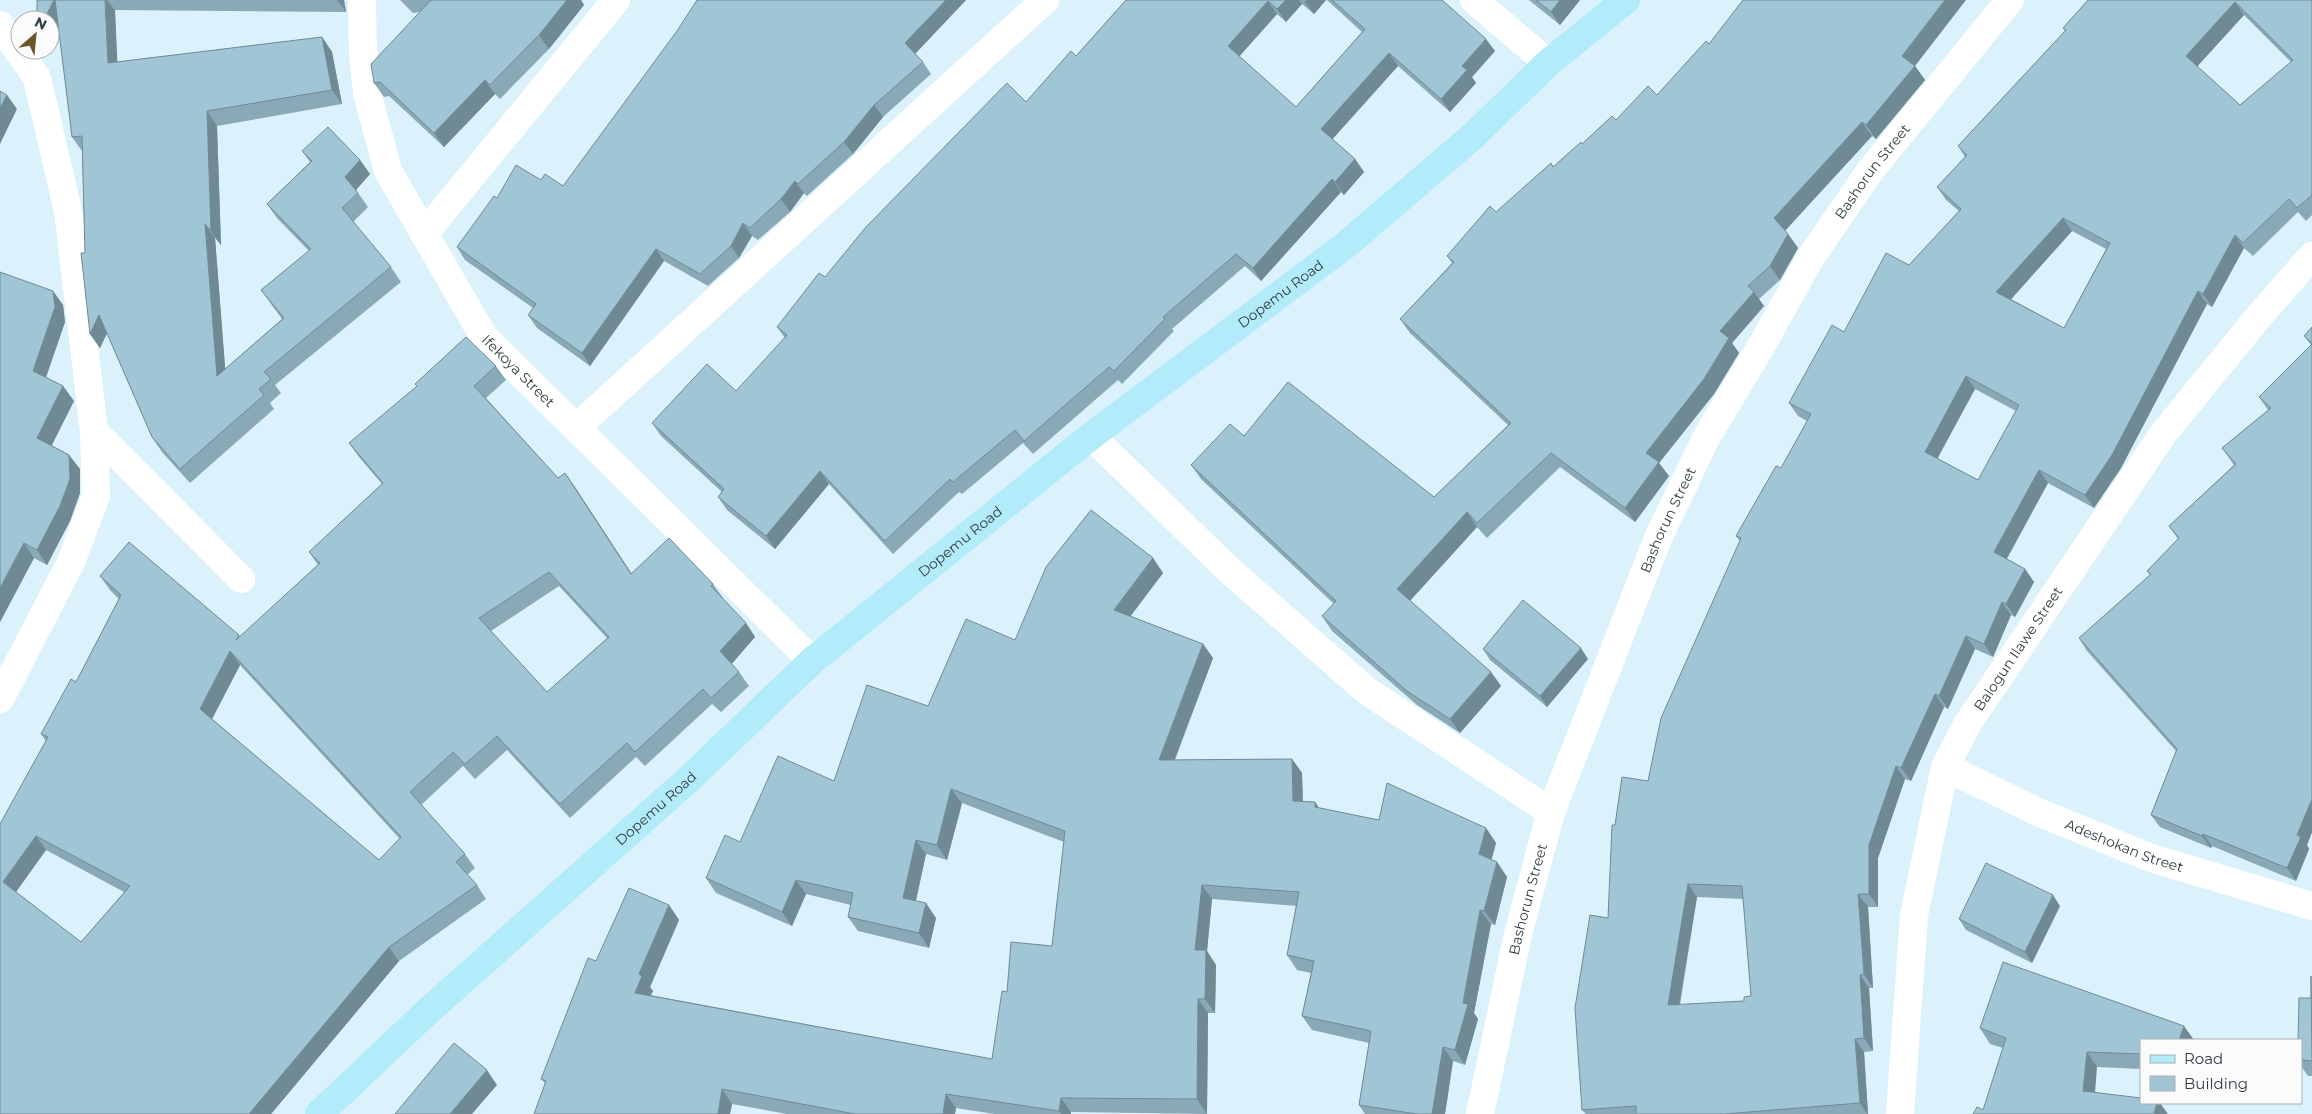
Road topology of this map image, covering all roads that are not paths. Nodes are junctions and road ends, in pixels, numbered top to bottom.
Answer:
1 (362, 0) edge
2 (616, 0) edge
3 (1045, 0) edge
4 (1474, 0) edge
5 (1626, 0) edge
6 (2010, 0) edge
7 (0, 25) edge
8 (1548, 64) junction
9 (424, 234) junction
10 (2312, 256) edge
11 (576, 428) junction
12 (94, 431) junction
13 (1091, 436) junction
14 (241, 579) dead end
15 (812, 660) junction
16 (0, 700) edge
17 (1945, 767) junction
18 (1551, 812) junction
19 (2312, 906) edge
20 (319, 1114) edge
21 (1480, 1114) edge
22 (1900, 1114) edge

1 - 9 street, Ifekoya Street
2 - 9 street
3 - 11 street
4 - 8 street
5 - 8 main road, Dopemu Road
6 - 18 street, Bashorun Street
7 - 12 street
8 - 13 main road, Dopemu Road
9 - 11 street, Ifekoya Street
10 - 17 street, Balogun Ilawe Street
11 - 15 street, Ifekoya Street
12 - 14 street
12 - 16 street
13 - 15 main road, Dopemu Road
13 - 18 street
15 - 20 main road, Dopemu Road
17 - 19 street, Adeshokan Street
17 - 22 street, Balogun Ilawe Street
18 - 21 street, Bashorun Street

